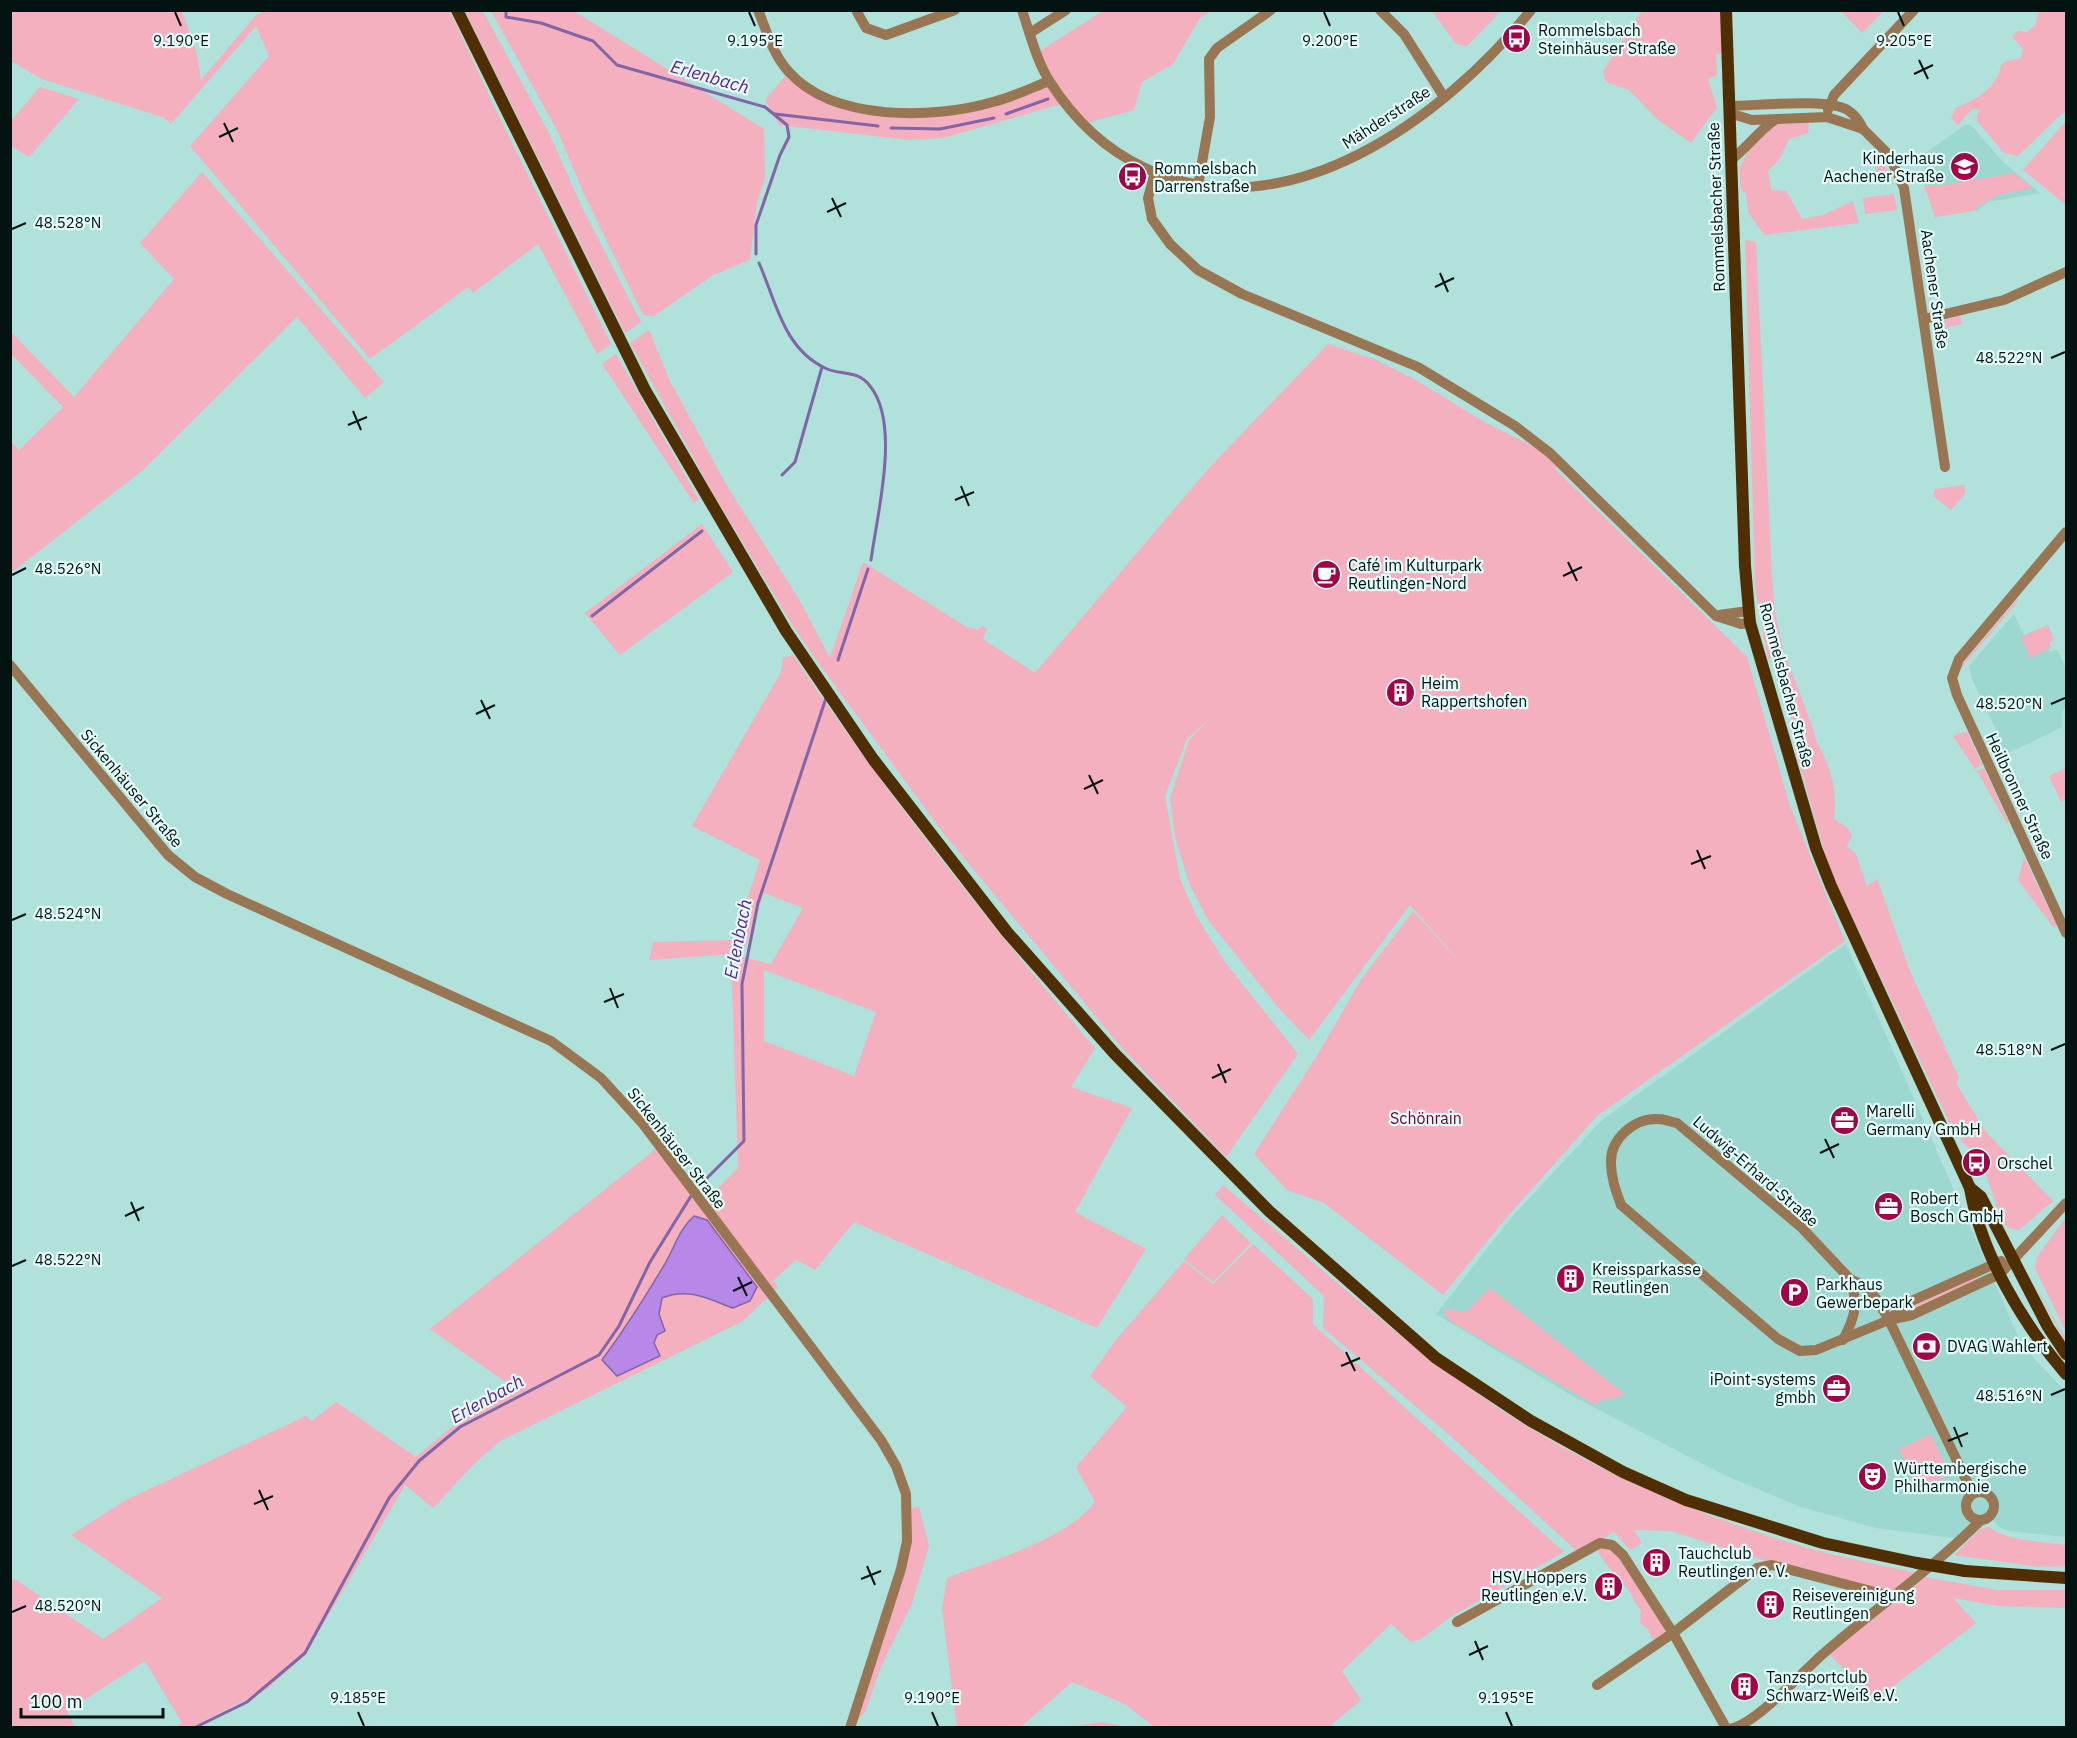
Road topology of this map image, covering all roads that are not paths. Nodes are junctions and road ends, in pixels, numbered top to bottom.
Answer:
1 (457, 10) edge
2 (758, 10) edge
3 (856, 10) edge
4 (955, 10) edge
5 (1022, 10) edge
6 (1066, 10) edge
7 (1270, 10) edge
8 (1380, 10) edge
9 (1531, 10) edge
10 (1726, 10) edge
11 (1914, 10) edge
12 (1030, 33) junction
13 (1049, 81) junction
14 (1444, 98) junction
15 (1830, 104) junction
16 (1729, 109) junction
17 (1827, 117) junction
18 (1776, 119) junction
19 (1863, 129) junction
20 (1731, 160) junction
21 (1155, 173) junction
22 (1198, 185) junction
23 (2067, 272) edge
24 (1924, 319) junction
25 (1945, 467) dead end
26 (2067, 532) edge
27 (1749, 617) junction
28 (10, 665) edge
29 (2067, 933) edge
30 (1970, 1188) junction
31 (2067, 1203) edge
32 (2013, 1258) junction
33 (1998, 1268) junction
34 (1850, 1279) junction
35 (1889, 1320) junction
36 (1843, 1340) junction
37 (2067, 1354) edge
38 (2067, 1374) edge
39 (1973, 1494) junction
40 (1981, 1520) junction
41 (2067, 1578) edge
42 (1894, 1597) junction
43 (1457, 1622) dead end
44 (1673, 1633) junction
45 (1597, 1685) dead end
46 (850, 1728) edge
47 (1726, 1728) edge
48 (1733, 1728) edge

1 - 41 main road, bridge
2 - 13 street
3 - 4 street
5 - 12 street, Mähderstraße
6 - 12 street
7 - 22 street
8 - 14 street
9 - 14 street, Mähderstraße
10 - 16 main road, Rommelsbacher Straße
11 - 15 street
12 - 13 street, Mähderstraße
13 - 21 street, Mähderstraße
14 - 22 street, Mähderstraße
15 - 16 street
15 - 17 street
15 - 19 street, Aachener Straße
16 - 18 street
16 - 20 main road, Rommelsbacher Straße
17 - 18 street
17 - 19 street, Aachener Straße
18 - 20 street
19 - 24 street, Aachener Straße
20 - 27 main road, Rommelsbacher Straße
21 - 22 street, Mähderstraße
21 - 27 street
23 - 24 street
24 - 25 street, Aachener Straße
26 - 29 street, Heilbronner Straße
27 - 30 main road, Rommelsbacher Straße
28 - 46 street, Sickenhäuser Straße
30 - 32 main road, Rommelsbacher Straße
30 - 33 main road, Rommelsbacher Straße
31 - 32 street
32 - 33 street, Ludwig-Erhard-Straße
32 - 37 main road, Rommelsbacher Straße
33 - 35 street, Ludwig-Erhard-Straße
33 - 38 main road, Rommelsbacher Straße
34 - 35 street, Ludwig-Erhard-Straße
34 - 36 street
34 - 36 street, Ludwig-Erhard-Straße
35 - 36 street, Ludwig-Erhard-Straße
35 - 39 street
39 - 40 street
39 - 40 street
40 - 42 street
42 - 44 street
42 - 48 street
43 - 44 street
44 - 45 street
44 - 47 street

